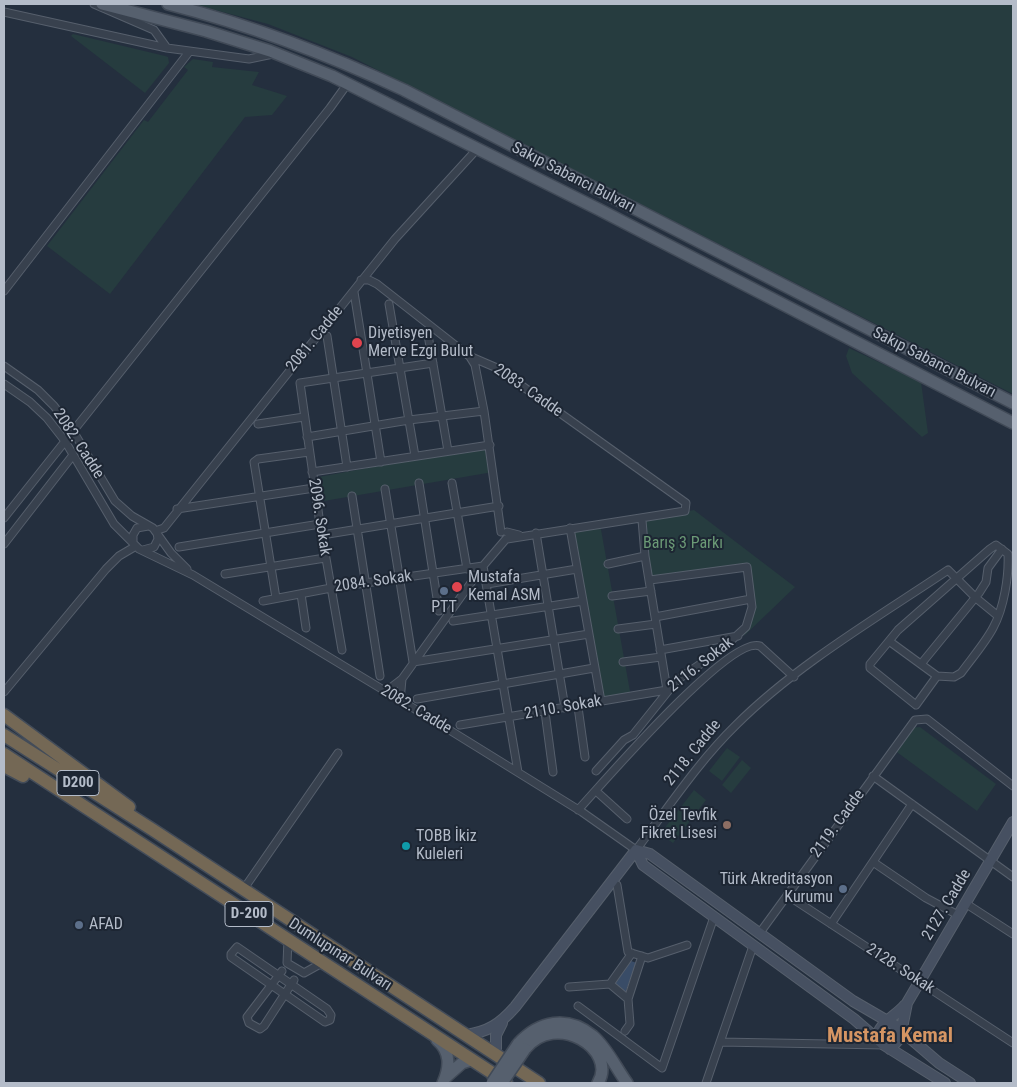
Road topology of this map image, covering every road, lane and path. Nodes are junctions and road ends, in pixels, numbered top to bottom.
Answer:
1 (94, 4) edge
2 (102, 4) edge
3 (168, 4) edge
4 (4, 12) edge
5 (167, 48) junction
6 (189, 52) junction
7 (277, 54) junction
8 (348, 83) junction
9 (478, 148) junction
10 (361, 280) junction
11 (4, 291) edge
12 (354, 292) junction
13 (390, 304) dead end
14 (428, 334) dead end
15 (327, 336) dead end
16 (469, 356) junction
17 (433, 363) junction
18 (4, 366) edge
19 (401, 368) junction
20 (368, 373) junction
21 (334, 379) junction
22 (4, 384) edge
23 (1013, 403) edge
24 (484, 411) junction
25 (443, 415) junction
26 (304, 417) junction
27 (409, 420) junction
28 (1013, 423) edge
29 (258, 424) dead end
30 (374, 427) junction
31 (73, 431) junction
32 (341, 432) junction
33 (307, 437) junction
34 (65, 440) junction
35 (490, 445) junction
36 (448, 451) junction
37 (309, 452) junction
38 (73, 455) junction
39 (415, 456) junction
40 (381, 462) junction
41 (347, 467) junction
42 (312, 472) junction
43 (419, 483) dead end
44 (452, 483) dead end
45 (314, 488) junction
46 (385, 489) dead end
47 (259, 495) junction
48 (352, 496) dead end
49 (499, 506) junction
50 (178, 509) junction
51 (458, 513) junction
52 (4, 518) edge
53 (424, 518) junction
54 (642, 520) junction
55 (390, 523) junction
56 (320, 524) junction
57 (149, 526) junction
58 (570, 528) junction
59 (356, 529) junction
60 (155, 530) junction
61 (265, 532) junction
62 (536, 533) junction
63 (322, 534) junction
64 (505, 535) junction
65 (4, 544) edge
66 (137, 546) junction
67 (179, 547) dead end
68 (1002, 549) junction
69 (645, 556) junction
70 (325, 558) junction
71 (608, 564) dead end
72 (483, 566) junction
73 (271, 567) junction
74 (577, 568) junction
75 (466, 569) junction
76 (225, 574) dead end
77 (433, 574) junction
78 (193, 575) junction
79 (543, 575) junction
80 (399, 579) junction
81 (958, 579) junction
82 (650, 580) junction
83 (366, 583) junction
84 (488, 584) junction
85 (331, 588) junction
86 (651, 591) junction
87 (301, 594) junction
88 (612, 596) dead end
89 (276, 598) junction
90 (976, 598) junction
91 (751, 599) junction
92 (263, 601) dead end
93 (583, 601) junction
94 (548, 607) junction
95 (440, 611) dead end
96 (492, 616) junction
97 (998, 616) junction
98 (453, 621) dead end
99 (655, 621) junction
100 (306, 628) dead end
101 (618, 629) dead end
102 (589, 634) junction
103 (739, 636) junction
104 (553, 640) junction
105 (889, 641) junction
106 (498, 649) junction
107 (342, 650) dead end
108 (660, 654) junction
109 (413, 662) junction
110 (623, 662) dead end
111 (922, 664) junction
112 (594, 668) junction
113 (559, 674) junction
114 (380, 676) dead end
115 (937, 676) junction
116 (794, 677) junction
117 (402, 679) junction
118 (504, 684) junction
119 (667, 690) junction
120 (4, 692) edge
121 (385, 692) junction
122 (417, 699) dead end
123 (400, 701) junction
124 (601, 702) junction
125 (578, 706) junction
126 (565, 708) junction
127 (545, 712) junction
128 (4, 715) edge
129 (509, 717) junction
130 (460, 726) dead end
131 (6, 729) edge
132 (4, 754) edge
133 (338, 754) dead end
134 (585, 757) dead end
135 (62, 760) junction
136 (4, 766) edge
137 (596, 771) dead end
138 (518, 772) junction
139 (554, 772) dead end
140 (872, 776) junction
141 (1013, 786) edge
142 (596, 790) junction
143 (72, 800) junction
144 (912, 804) junction
145 (578, 810) junction
146 (627, 819) dead end
147 (1013, 822) edge
148 (153, 830) junction
149 (636, 850) junction
150 (991, 860) junction
151 (873, 862) junction
152 (1013, 876) edge
153 (617, 885) dead end
154 (243, 890) junction
155 (787, 895) junction
156 (965, 903) junction
157 (719, 904) junction
158 (958, 915) junction
159 (714, 917) junction
160 (831, 924) junction
161 (759, 934) junction
162 (1013, 934) edge
163 (288, 940) junction
164 (705, 943) junction
165 (688, 945) dead end
166 (698, 945) dead end
167 (753, 946) junction
168 (632, 953) junction
169 (642, 956) junction
170 (322, 963) junction
171 (280, 973) junction
172 (293, 982) junction
173 (919, 982) junction
174 (272, 984) junction
175 (610, 984) junction
176 (569, 986) dead end
177 (285, 994) junction
178 (628, 999) junction
179 (908, 1002) junction
180 (578, 1006) dead end
181 (504, 1020) junction
182 (887, 1021) junction
183 (425, 1029) junction
184 (625, 1031) dead end
185 (902, 1031) junction
186 (465, 1035) junction
187 (720, 1042) junction
188 (1013, 1043) edge
189 (884, 1044) junction
190 (522, 1047) junction
191 (496, 1056) junction
192 (471, 1060) junction
193 (444, 1081) edge
194 (492, 1083) edge
195 (502, 1083) edge
196 (508, 1083) edge
197 (539, 1083) edge
198 (598, 1083) edge
199 (627, 1083) edge
200 (706, 1083) edge
201 (945, 1083) edge
202 (970, 1083) edge

1 - 5 street
2 - 7 main road, Sakıp Sabancı Bulvarı
3 - 23 main road, Sakıp Sabancı Bulvarı
4 - 5 street
5 - 6 street
6 - 7 street
6 - 11 street
7 - 8 main road, Sakıp Sabancı Bulvarı
8 - 9 main road, Sakıp Sabancı Bulvarı
8 - 31 street
9 - 10 street, 2081. Cadde
9 - 28 main road, Sakıp Sabancı Bulvarı
10 - 12 street, 2081. Cadde
10 - 16 street, 2083. Cadde
12 - 20 street
12 - 50 street, 2081. Cadde
13 - 19 street
14 - 17 street
15 - 21 street
16 - 24 street
16 - 54 street, 2083. Cadde
17 - 19 street
17 - 25 street
18 - 31 street, 2082. Cadde
19 - 20 street
19 - 27 street
20 - 21 street
20 - 30 street
21 - 26 street, 2096. Sokak
21 - 32 street
22 - 34 street, 2082. Cadde
24 - 25 street
24 - 35 street
25 - 27 street
25 - 36 street
26 - 29 street
26 - 33 street, 2096. Sokak
27 - 30 street
27 - 39 street
30 - 32 street
30 - 40 street
31 - 34 street
31 - 57 street, 2082. Cadde
32 - 33 street
32 - 41 street
33 - 37 street, 2096. Sokak
34 - 38 street, 2082. Cadde
34 - 52 street
35 - 36 street
35 - 49 street
36 - 39 street
37 - 42 street, 2096. Sokak
37 - 47 street
38 - 65 street
38 - 66 street, 2082. Cadde
39 - 40 street
40 - 41 street
41 - 42 street
42 - 45 street, 2096. Sokak
43 - 53 street
44 - 51 street
45 - 47 street
45 - 56 street, 2096. Sokak
46 - 55 street
47 - 50 street
47 - 61 street
48 - 59 street
49 - 51 street
49 - 64 street
50 - 60 street, 2081. Cadde
51 - 53 street
51 - 75 street
53 - 55 street
53 - 77 street
54 - 58 street
54 - 69 street
55 - 59 street
55 - 80 street
56 - 61 street
56 - 63 street, 2096. Sokak
57 - 60 street, 2082. Cadde
57 - 66 street
58 - 62 street
58 - 74 street
59 - 63 street
59 - 83 street
60 - 66 street
60 - 78 street, 2082. Cadde
61 - 67 street
61 - 73 street
62 - 64 street
62 - 79 street
63 - 70 street, 2096. Sokak
64 - 72 street
66 - 78 street, 2082. Cadde
66 - 120 street
68 - 81 street
68 - 90 street
68 - 97 street
69 - 71 street
69 - 82 street
70 - 73 street
70 - 85 street, 2096. Sokak
72 - 75 street, 2084. Sokak
72 - 84 street
72 - 109 street
73 - 76 street
73 - 89 street
74 - 79 street
74 - 93 street
75 - 77 street, 2084. Sokak
77 - 80 street, 2084. Sokak
77 - 95 street
78 - 121 street, 2082. Cadde
79 - 84 street
79 - 94 street
80 - 83 street, 2084. Sokak
80 - 109 street
81 - 90 street
81 - 105 street
81 - 116 street, 2118. Cadde
82 - 86 street
82 - 91 street, 2116. Sokak
83 - 85 street, 2084. Sokak
83 - 114 street
84 - 96 street
85 - 87 street, 2084. Sokak
85 - 107 street, 2096. Sokak
86 - 88 street
86 - 99 street
87 - 89 street, 2084. Sokak
87 - 100 street
89 - 92 street, 2084. Sokak
90 - 97 street
90 - 111 street
91 - 99 street
91 - 103 street, 2116. Sokak
93 - 94 street
93 - 102 street
94 - 96 street
94 - 104 street
96 - 98 street
96 - 106 street
97 - 115 street
99 - 101 street
99 - 108 street
102 - 104 street
102 - 112 street
103 - 108 street
103 - 119 street, 2116. Sokak
104 - 106 street
104 - 113 street
105 - 111 street
105 - 115 street
106 - 109 street
106 - 118 street
108 - 110 street
108 - 119 street
109 - 117 street
111 - 115 street
112 - 113 street
112 - 124 street
113 - 118 street
113 - 126 street
116 - 142 street
116 - 149 street, 2118. Cadde
117 - 121 street
117 - 123 street
118 - 122 street
118 - 129 street
119 - 124 street, 2110. Sokak
119 - 137 street, 2116. Sokak
121 - 123 street, 2082. Cadde
123 - 138 street, 2082. Cadde
124 - 125 street, 2110. Sokak
125 - 126 street, 2110. Sokak
125 - 134 street
126 - 127 street, 2110. Sokak
127 - 129 street, 2110. Sokak
127 - 139 street
128 - 135 highway, Dumlupınar Bulvarı
129 - 130 street, 2110. Sokak
129 - 138 street
131 - 135 highway
131 - 148 highway, Dumlupınar Bulvarı / D200
132 - 143 highway, Dumlupınar Bulvarı / D200
133 - 154 street
135 - 148 highway, Dumlupınar Bulvarı
136 - 143 highway
138 - 145 street, 2082. Cadde
140 - 141 street, 2119. Cadde
140 - 144 street
140 - 155 street, 2119. Cadde
142 - 145 street
142 - 146 street
143 - 163 highway, Dumlupınar Bulvarı / D-200
144 - 150 street
144 - 151 street
145 - 149 street, 2082. Cadde
147 - 150 street, 2127. Cadde
148 - 154 highway, Dumlupınar Bulvarı / D200
149 - 157 street
149 - 159 street
149 - 181 street, 2118. Cadde
150 - 152 street
150 - 156 street, 2127. Cadde
151 - 158 street
151 - 160 street
153 - 168 street
154 - 186 highway, Dumlupınar Bulvarı / D-200
155 - 160 street, 2128. Sokak
155 - 161 street, 2119. Cadde
156 - 158 street, 2127. Cadde
156 - 162 street
157 - 159 street
157 - 161 street
158 - 173 street, 2127. Cadde
159 - 164 street
159 - 167 street
160 - 173 street, 2128. Sokak
161 - 167 street
161 - 182 street
163 - 170 highway, Dumlupınar Bulvarı / D-200
163 - 170 street
164 - 166 street
164 - 180 street
165 - 169 street
167 - 187 street
167 - 189 street
168 - 169 street
168 - 175 street
169 - 178 street
170 - 183 highway, Dumlupınar Bulvarı / D-200
171 - 172 street
171 - 174 street
171 - 174 street
172 - 177 street
172 - 177 street
173 - 179 street, 2127. Cadde
173 - 188 street, 2128. Sokak
174 - 177 street
174 - 177 street
175 - 176 street
175 - 178 street
178 - 184 street
179 - 182 street, 2127. Cadde
179 - 185 street, 2127. Cadde
181 - 186 street
181 - 191 street
182 - 185 street
182 - 189 street
183 - 192 highway, Dumlupınar Bulvarı / D-200
183 - 193 main road
185 - 189 street
185 - 202 street
186 - 191 highway, Dumlupınar Bulvarı / D-200
187 - 189 street
187 - 200 street
189 - 201 street
190 - 194 main road, bridge
190 - 195 main road, bridge
190 - 198 main road
190 - 199 main road
191 - 197 highway, Dumlupınar Bulvarı / D-200
192 - 193 main road
192 - 196 highway, Dumlupınar Bulvarı / D-200

